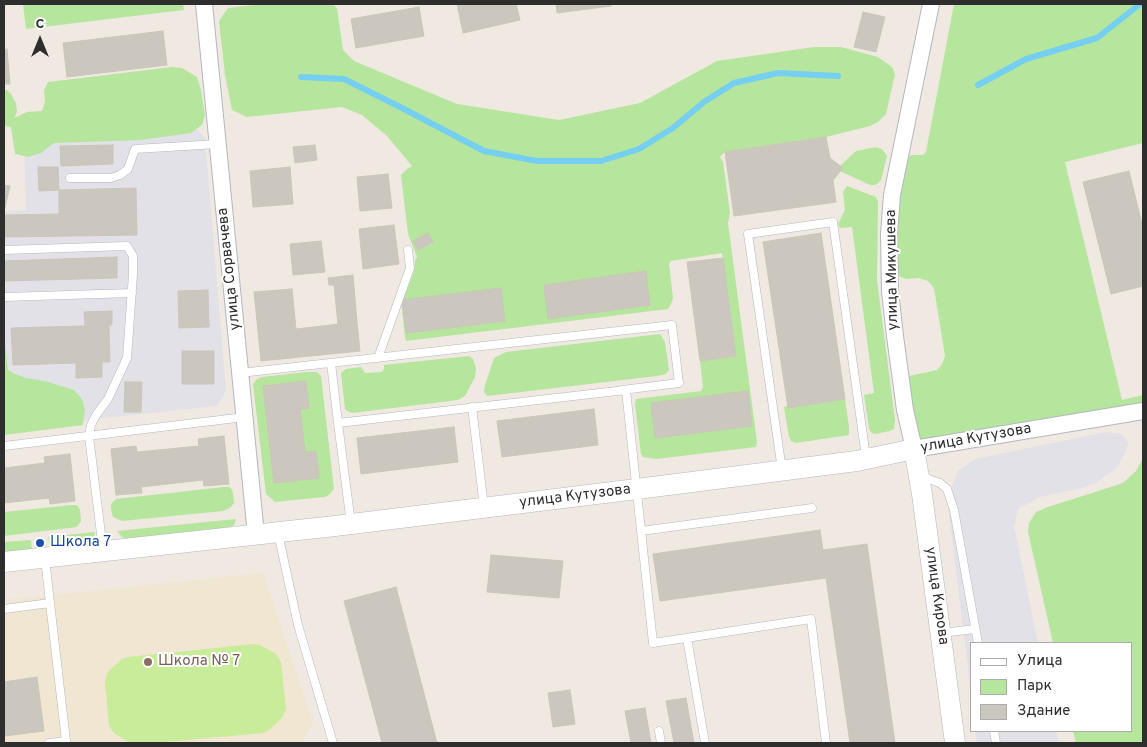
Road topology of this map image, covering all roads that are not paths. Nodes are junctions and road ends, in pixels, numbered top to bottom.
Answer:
1 (204, 4) edge
2 (931, 4) edge
3 (218, 144) junction
4 (70, 178) dead end
5 (4, 250) edge
6 (408, 250) dead end
7 (132, 293) junction
8 (4, 297) edge
9 (378, 358) junction
10 (331, 363) junction
11 (240, 373) junction
12 (622, 390) junction
13 (472, 407) junction
14 (1143, 411) edge
15 (245, 417) junction
16 (338, 423) junction
17 (89, 436) junction
18 (4, 446) edge
19 (914, 449) junction
20 (866, 459) junction
21 (782, 470) junction
22 (919, 476) junction
23 (637, 489) junction
24 (484, 508) junction
25 (812, 508) dead end
26 (350, 524) junction
27 (641, 531) junction
28 (278, 533) junction
29 (256, 535) junction
30 (104, 552) junction
31 (45, 558) junction
32 (4, 562) edge
33 (50, 603) junction
34 (4, 609) edge
35 (975, 629) junction
36 (941, 633) junction
37 (687, 638) junction
38 (978, 642) edge
39 (659, 731) dead end
40 (49, 743) edge
41 (333, 743) edge
42 (661, 743) edge
43 (705, 743) edge
44 (826, 743) edge
45 (955, 743) edge

1 - 3 street, улица Сорвачева
2 - 19 street, улица Микушева
3 - 4 lane
3 - 11 street, улица Сорвачева
5 - 7 lane
6 - 9 lane
7 - 8 lane
7 - 17 lane
9 - 10 lane
9 - 12 lane
10 - 11 lane
10 - 16 lane
11 - 15 street, улица Сорвачева
12 - 13 lane
12 - 23 lane
13 - 16 lane
13 - 24 lane
14 - 19 street, улица Кутузова
15 - 17 lane
15 - 29 street, улица Сорвачева
16 - 26 lane
17 - 18 lane
17 - 30 lane
19 - 20 street, улица Кутузова
19 - 22 street, улица Кирова
20 - 21 street, улица Кутузова
20 - 21 lane
21 - 23 street, улица Кутузова
22 - 35 lane
22 - 36 street, улица Кирова
23 - 24 street, улица Кутузова
23 - 27 lane
24 - 26 street, улица Кутузова
25 - 27 lane
26 - 28 street, улица Кутузова
27 - 37 lane
28 - 29 street, улица Кутузова
28 - 41 lane
29 - 30 street, улица Кутузова
30 - 31 street, улица Кутузова
31 - 32 street, улица Кутузова
31 - 33 lane
33 - 34 lane
33 - 40 lane
35 - 36 lane
35 - 38 lane
36 - 45 street, улица Кирова
37 - 43 lane
37 - 44 lane
39 - 42 lane

